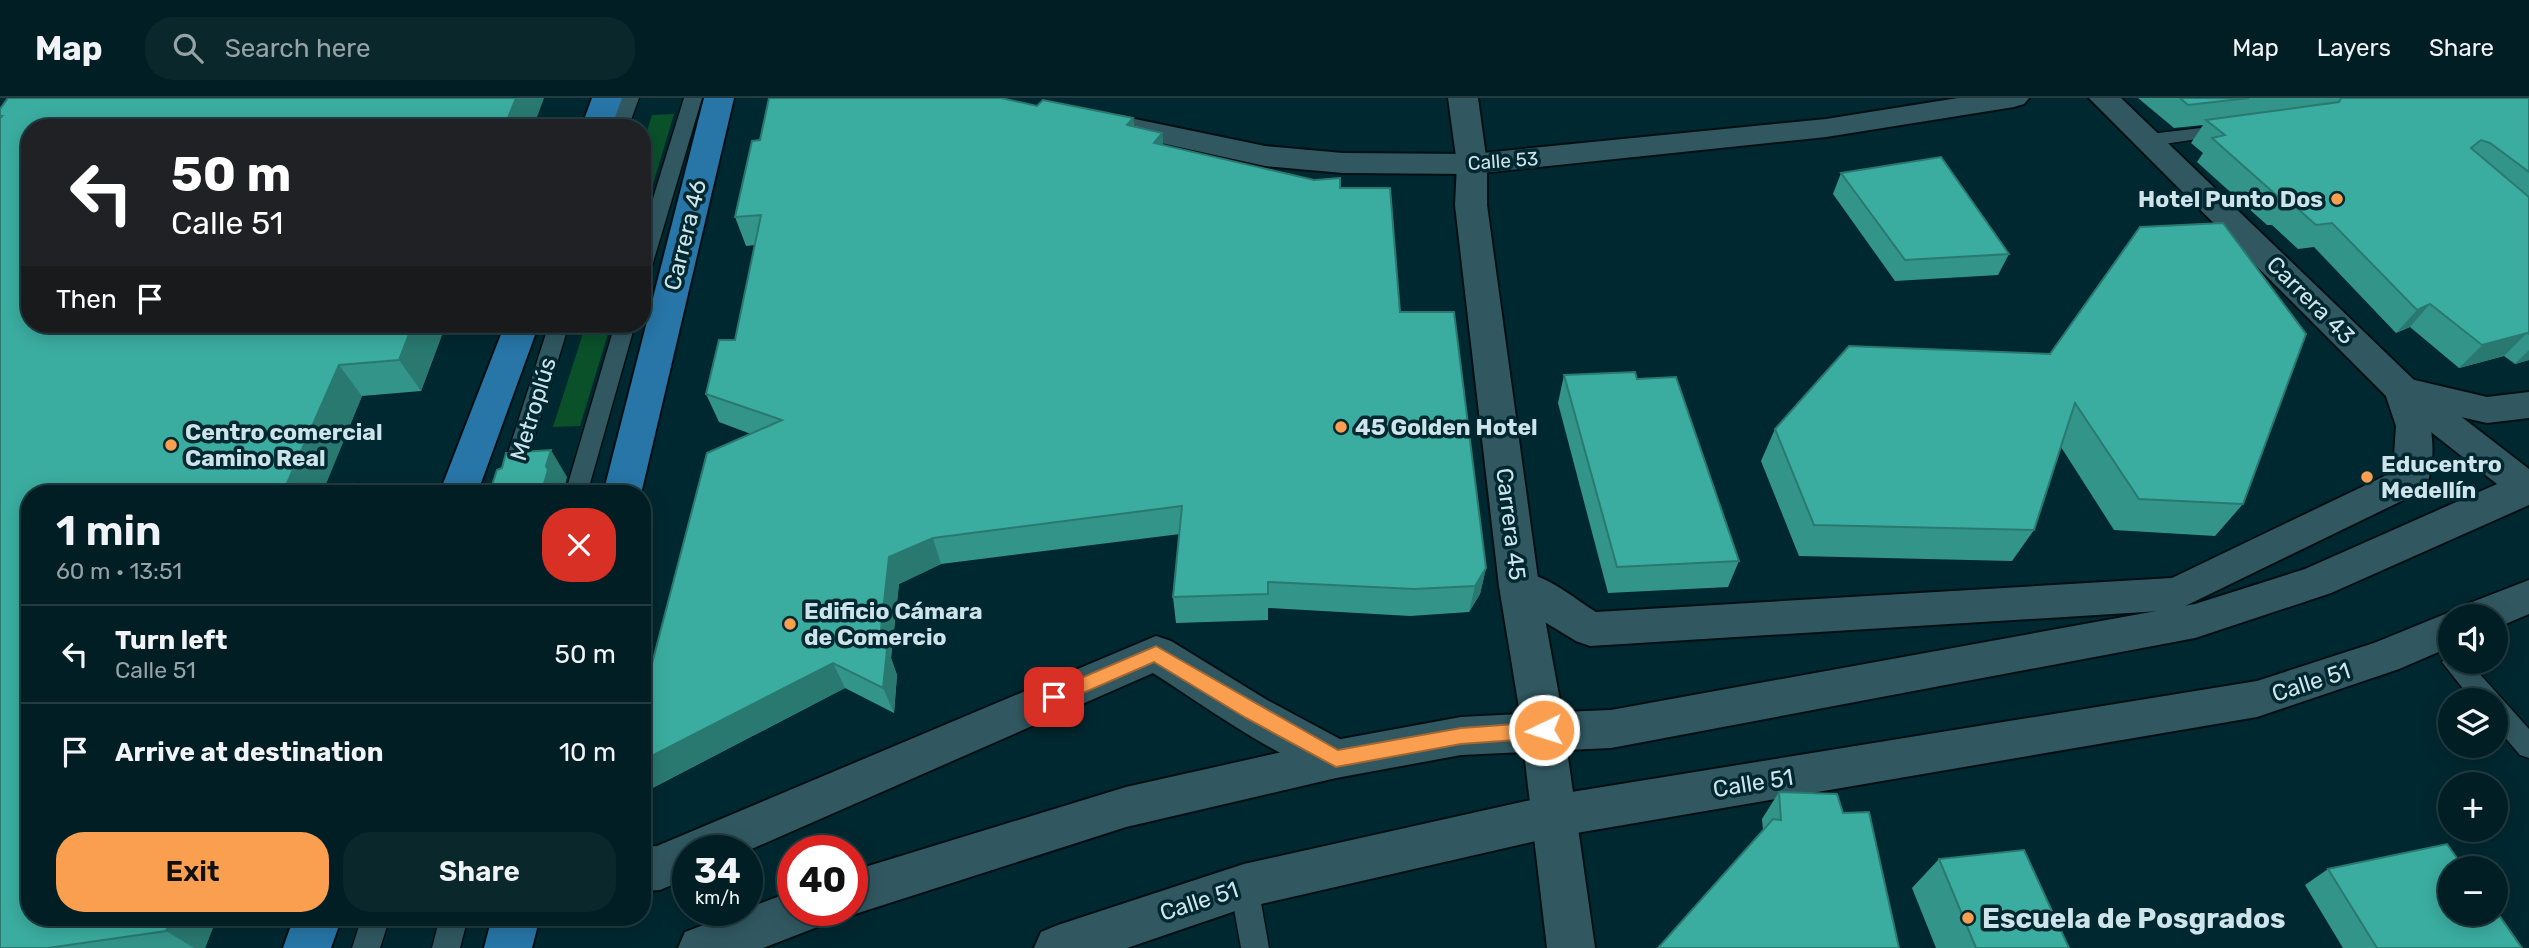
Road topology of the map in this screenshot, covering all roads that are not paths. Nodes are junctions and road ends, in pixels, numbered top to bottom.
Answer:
1 (607, 98) edge
2 (630, 98) edge
3 (693, 98) edge
4 (719, 98) edge
5 (1463, 98) edge
6 (2104, 98) edge
7 (2003, 99) edge
8 (1087, 117) edge
9 (599, 119) edge
10 (622, 119) edge
11 (2246, 127) edge
12 (2150, 140) junction
13 (1472, 164) junction
14 (651, 236) edge
15 (519, 333) edge
16 (556, 333) edge
17 (622, 333) edge
18 (2402, 390) junction
19 (2529, 405) edge
20 (461, 485) edge
21 (509, 485) edge
22 (579, 485) edge
23 (624, 485) edge
24 (2528, 488) edge
25 (1519, 586) junction
26 (2529, 596) edge
27 (2508, 605) edge
28 (2438, 647) edge
29 (2468, 674) edge
30 (2479, 688) edge
31 (2508, 723) edge
32 (1544, 730) junction
33 (2529, 747) edge
34 (1336, 759) junction
35 (1553, 816) junction
36 (734, 835) edge
37 (672, 862) edge
38 (651, 868) edge
39 (1244, 886) junction
40 (868, 888) edge
41 (777, 920) edge
42 (315, 926) edge
43 (373, 926) edge
44 (452, 926) edge
45 (514, 926) edge
46 (307, 948) edge
47 (366, 948) edge
48 (446, 948) edge
49 (508, 948) edge
50 (702, 948) edge
51 (1058, 948) edge
52 (1255, 948) edge
53 (1571, 948) edge

1 - 9 main road
2 - 10 lane
3 - 14 lane
4 - 23 main road, Carrera 46
5 - 13 street, Carrera 45
6 - 12 street, Carrera 43
7 - 13 street, Calle 53
8 - 13 street, Calle 53
11 - 12 lane
12 - 18 street, Carrera 43
13 - 25 street, Carrera 45
15 - 20 main road
16 - 21 lane, Metroplús
17 - 22 lane
18 - 19 street
18 - 24 street, Carrera 43
18 - 25 street
24 - 32 street
25 - 32 street, Carrera 45
26 - 27 street
28 - 35 street, Calle 51
29 - 30 lane
31 - 33 lane
32 - 34 street
32 - 35 street, Carrera 45
34 - 36 street
34 - 40 street
35 - 39 street, Calle 51
35 - 53 street, Carrera 45
37 - 38 street
39 - 51 street, Calle 51
39 - 52 lane
41 - 50 street
42 - 46 main road
43 - 47 lane
44 - 48 lane
45 - 49 main road

